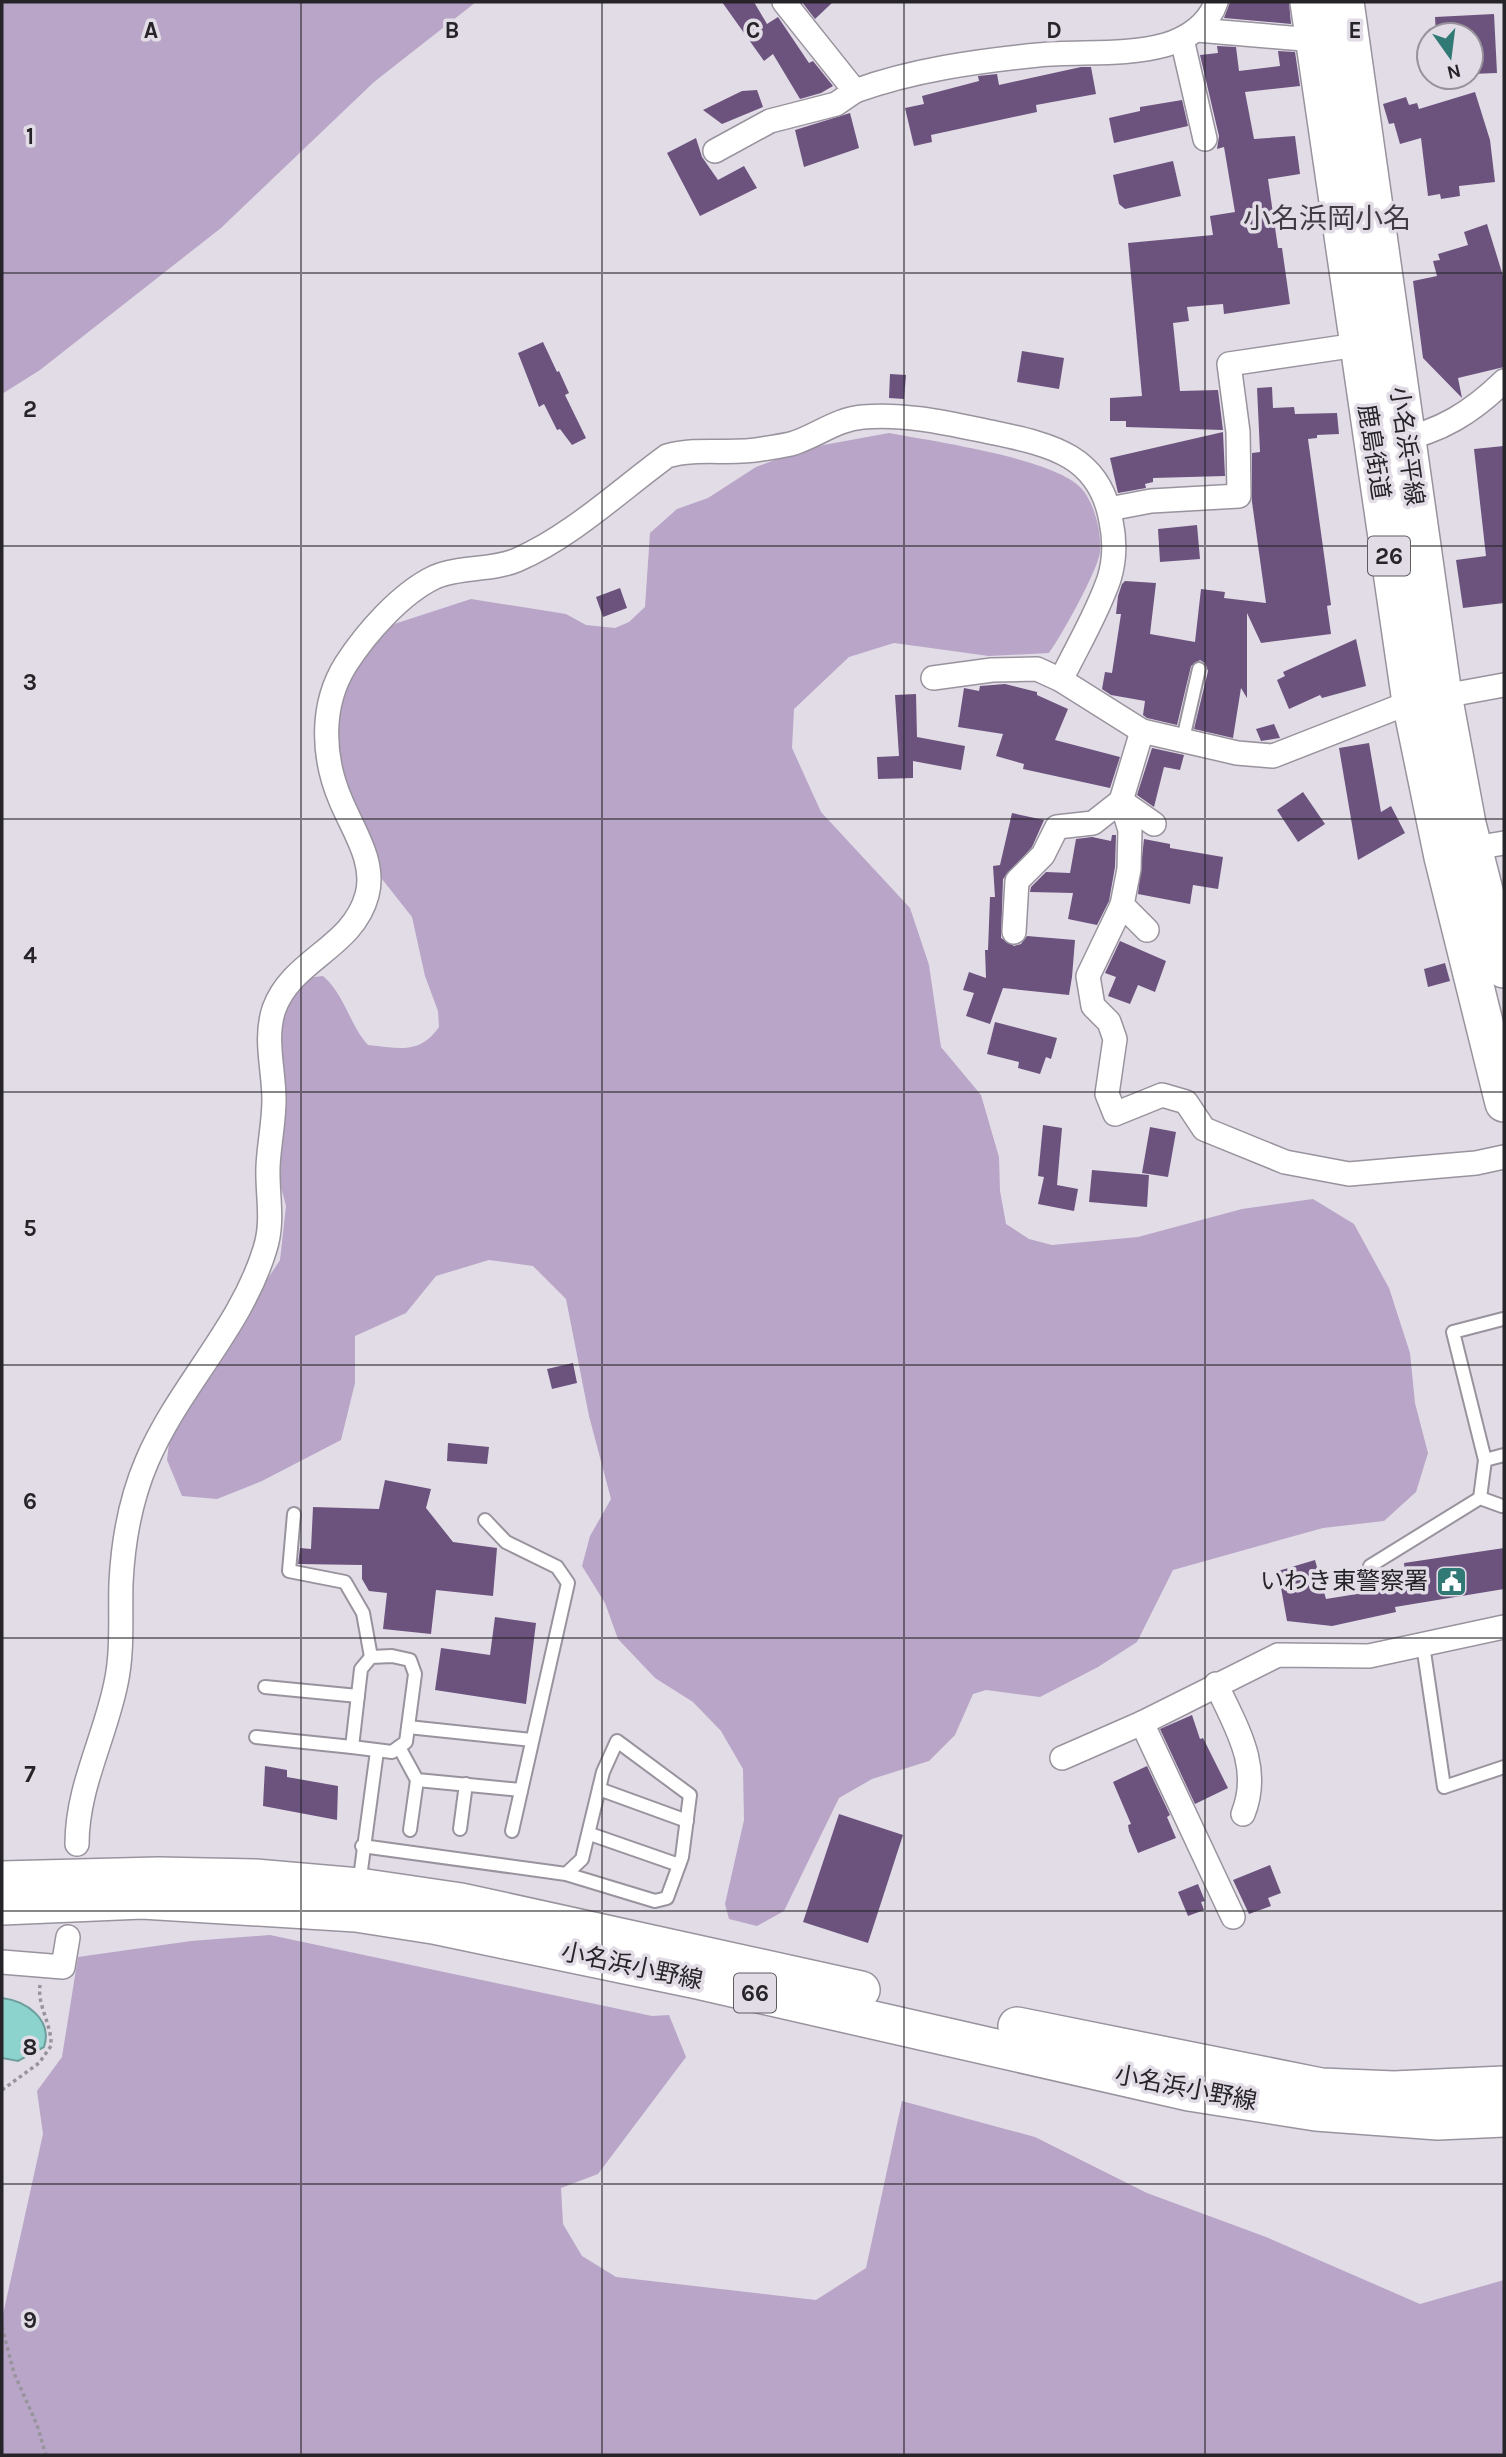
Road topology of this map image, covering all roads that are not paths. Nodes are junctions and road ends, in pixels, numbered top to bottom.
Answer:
1 (784, 2) edge
2 (1216, 2) edge
3 (1310, 2) edge
4 (1348, 17) edge
5 (1189, 34) junction
6 (1315, 40) junction
7 (855, 91) junction
8 (1205, 139) dead end
9 (715, 151) dead end
10 (1357, 345) junction
11 (1504, 381) edge
12 (1389, 441) junction
13 (1109, 509) junction
14 (1199, 669) dead end
15 (933, 678) dead end
16 (1061, 680) junction
17 (1504, 685) edge
18 (1427, 699) junction
19 (1142, 731) junction
20 (1183, 739) junction
21 (1121, 801) junction
22 (1154, 824) dead end
23 (1474, 849) edge
24 (1122, 905) junction
25 (1147, 930) dead end
26 (1014, 932) dead end
27 (1504, 969) edge
28 (1494, 1021) edge
29 (1504, 1103) edge
30 (1504, 1157) edge
31 (1504, 1321) edge
32 (1504, 1455) edge
33 (1485, 1460) junction
34 (1480, 1498) junction
35 (1503, 1506) edge
36 (294, 1514) dead end
37 (485, 1520) dead end
38 (1370, 1566) dead end
39 (1504, 1627) edge
40 (1423, 1645) junction
41 (371, 1657) junction
42 (1216, 1685) junction
43 (265, 1687) dead end
44 (358, 1696) junction
45 (1142, 1723) junction
46 (408, 1727) junction
47 (256, 1737) dead end
48 (532, 1740) junction
49 (352, 1746) junction
50 (400, 1747) junction
51 (377, 1751) junction
52 (1062, 1758) dead end
53 (1504, 1767) edge
54 (416, 1780) junction
55 (466, 1784) junction
56 (599, 1789) junction
57 (521, 1790) junction
58 (1243, 1814) dead end
59 (687, 1821) junction
60 (460, 1829) dead end
61 (410, 1830) dead end
62 (512, 1831) dead end
63 (590, 1834) junction
64 (76, 1844) dead end
65 (362, 1846) junction
66 (679, 1865) junction
67 (566, 1874) junction
68 (2, 1880) edge
69 (358, 1900) junction
70 (2, 1906) edge
71 (1233, 1917) dead end
72 (68, 1937) dead end
73 (2, 1962) edge
74 (1504, 2085) edge
75 (1504, 2118) edge

1 - 7 street
2 - 5 street
3 - 6 main road, 鹿島街道 / 26
4 - 6 street
4 - 12 main road, 小名浜平線 / 26
5 - 6 street
5 - 7 street
5 - 8 street
6 - 10 main road, 鹿島街道 / 26
7 - 9 street
10 - 12 main road, 鹿島街道 / 26
10 - 13 street
11 - 12 street
12 - 18 main road, 鹿島街道 / 26
13 - 16 street
13 - 64 street
14 - 20 lane
15 - 16 street
16 - 19 street
17 - 18 street
18 - 20 street
18 - 23 main road, 鹿島街道 / 26
19 - 20 street
19 - 21 street
21 - 22 street
21 - 24 street
21 - 26 street
23 - 27 main road, 26
23 - 28 main road, 鹿島街道 / 26
24 - 25 street
24 - 30 street
28 - 29 main road, 鹿島街道 / 26
31 - 33 lane
32 - 33 lane
33 - 34 lane
34 - 35 lane
34 - 38 lane
36 - 41 lane
37 - 48 lane
39 - 40 street
40 - 42 street
40 - 53 lane
41 - 44 lane
41 - 46 lane
42 - 45 street
42 - 58 street
43 - 44 lane
44 - 49 lane
45 - 52 street
45 - 71 street
46 - 48 lane
46 - 50 lane
47 - 49 lane
48 - 57 lane
49 - 51 lane
50 - 51 lane
50 - 54 lane
51 - 65 lane
54 - 55 lane
54 - 61 lane
55 - 57 lane
55 - 60 lane
56 - 59 lane
56 - 59 lane
56 - 63 lane
57 - 62 lane
59 - 66 lane
63 - 66 lane
63 - 67 lane
65 - 67 lane
65 - 69 lane
66 - 67 lane
68 - 69 main road, 小名浜小野線 / 66
69 - 70 main road, 小名浜小野線 / 66
69 - 74 main road, 小名浜小野線 / 66
69 - 75 main road, 小名浜小野線 / 66
72 - 73 street

